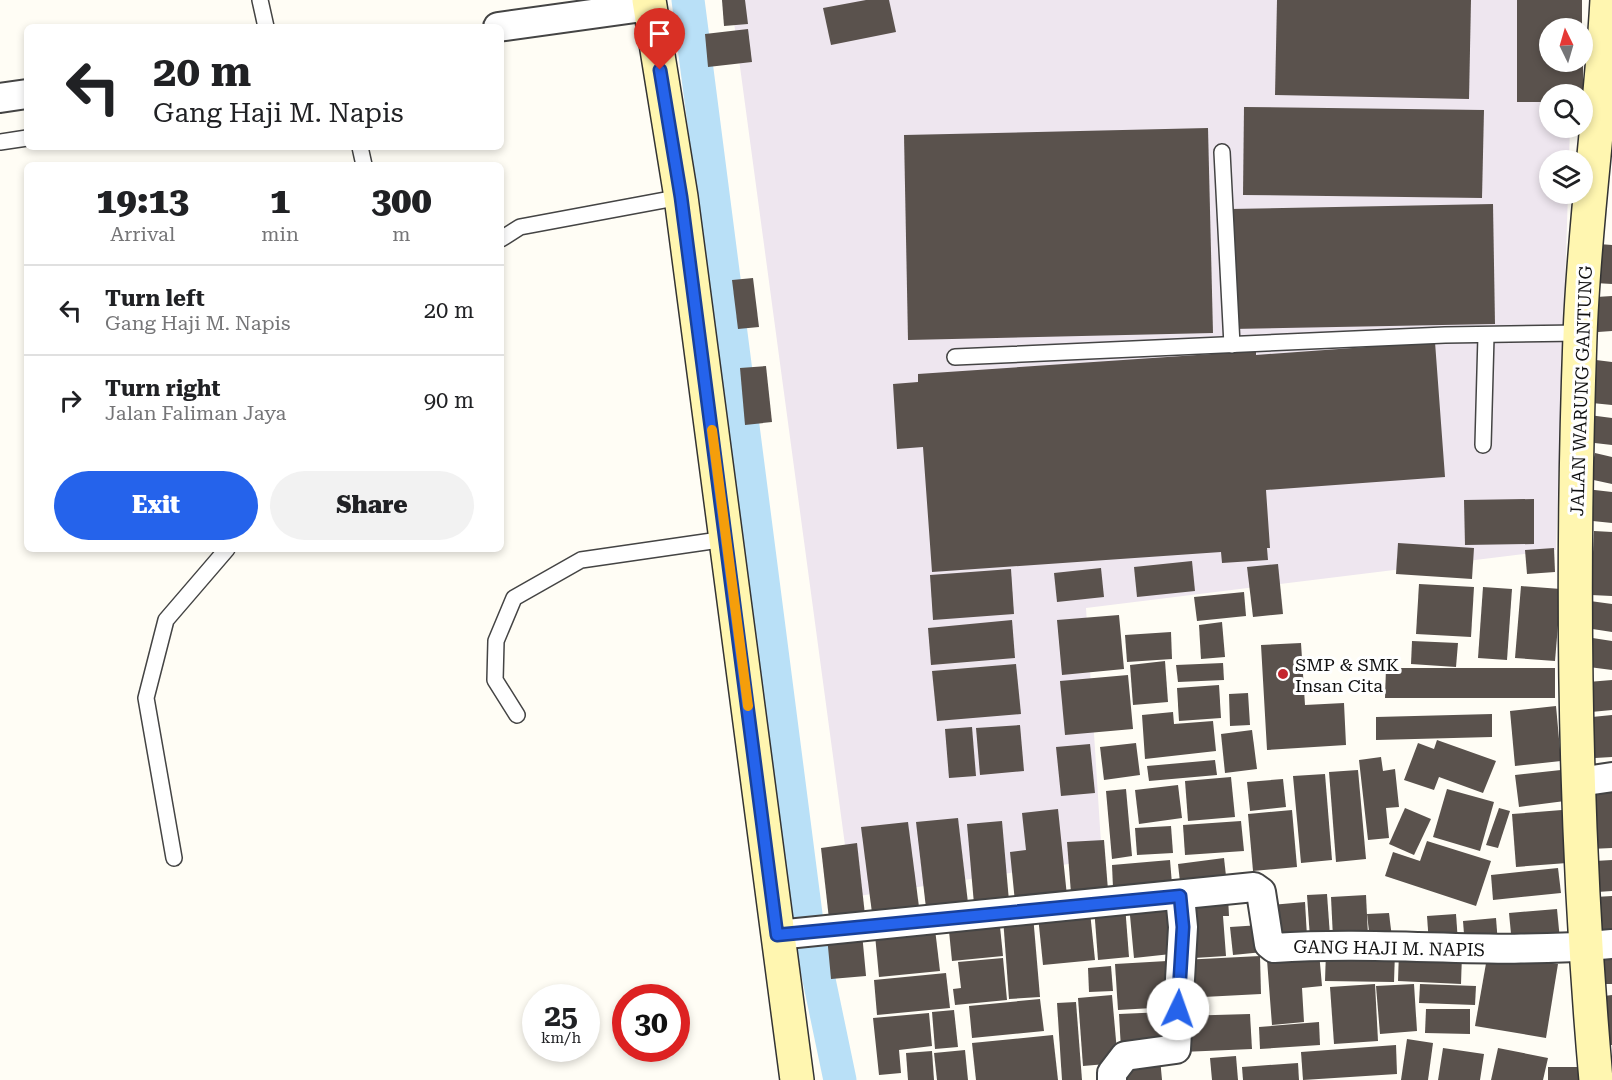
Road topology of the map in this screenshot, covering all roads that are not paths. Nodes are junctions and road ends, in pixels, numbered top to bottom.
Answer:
1 (260, 0) edge
2 (1607, 0) edge
3 (650, 3) edge
4 (265, 24) edge
5 (504, 26) edge
6 (1608, 66) edge
7 (24, 94) edge
8 (0, 98) edge
9 (24, 138) edge
10 (0, 142) edge
11 (1222, 152) dead end
12 (681, 197) junction
13 (504, 237) edge
14 (1580, 333) junction
15 (1486, 336) junction
16 (1232, 345) junction
17 (955, 357) dead end
18 (1483, 445) dead end
19 (726, 539) junction
20 (224, 552) edge
21 (518, 715) dead end
22 (1612, 777) edge
23 (1579, 782) junction
24 (174, 858) dead end
25 (1180, 896) junction
26 (783, 934) junction
27 (1598, 946) edge
28 (1105, 1078) edge
29 (797, 1080) edge
30 (1596, 1080) edge

1 - 4 lane
2 - 6 street, JALAN WARUNG GANTUNG
3 - 5 street
3 - 12 street
6 - 14 street, JALAN WARUNG GANTUNG
7 - 8 street
9 - 10 lane
11 - 16 lane
12 - 13 lane
12 - 19 street
14 - 15 lane
14 - 23 street, JALAN WARUNG GANTUNG
15 - 16 lane
15 - 18 lane
16 - 17 lane
19 - 21 lane
19 - 26 street
20 - 24 lane
22 - 23 street
23 - 27 street, JALAN WARUNG GANTUNG
25 - 26 street, GANG HAJI M. NAPIS
25 - 27 street, GANG HAJI M. NAPIS
25 - 28 street
26 - 29 street
27 - 30 street, JALAN WARUNG GANTUNG

